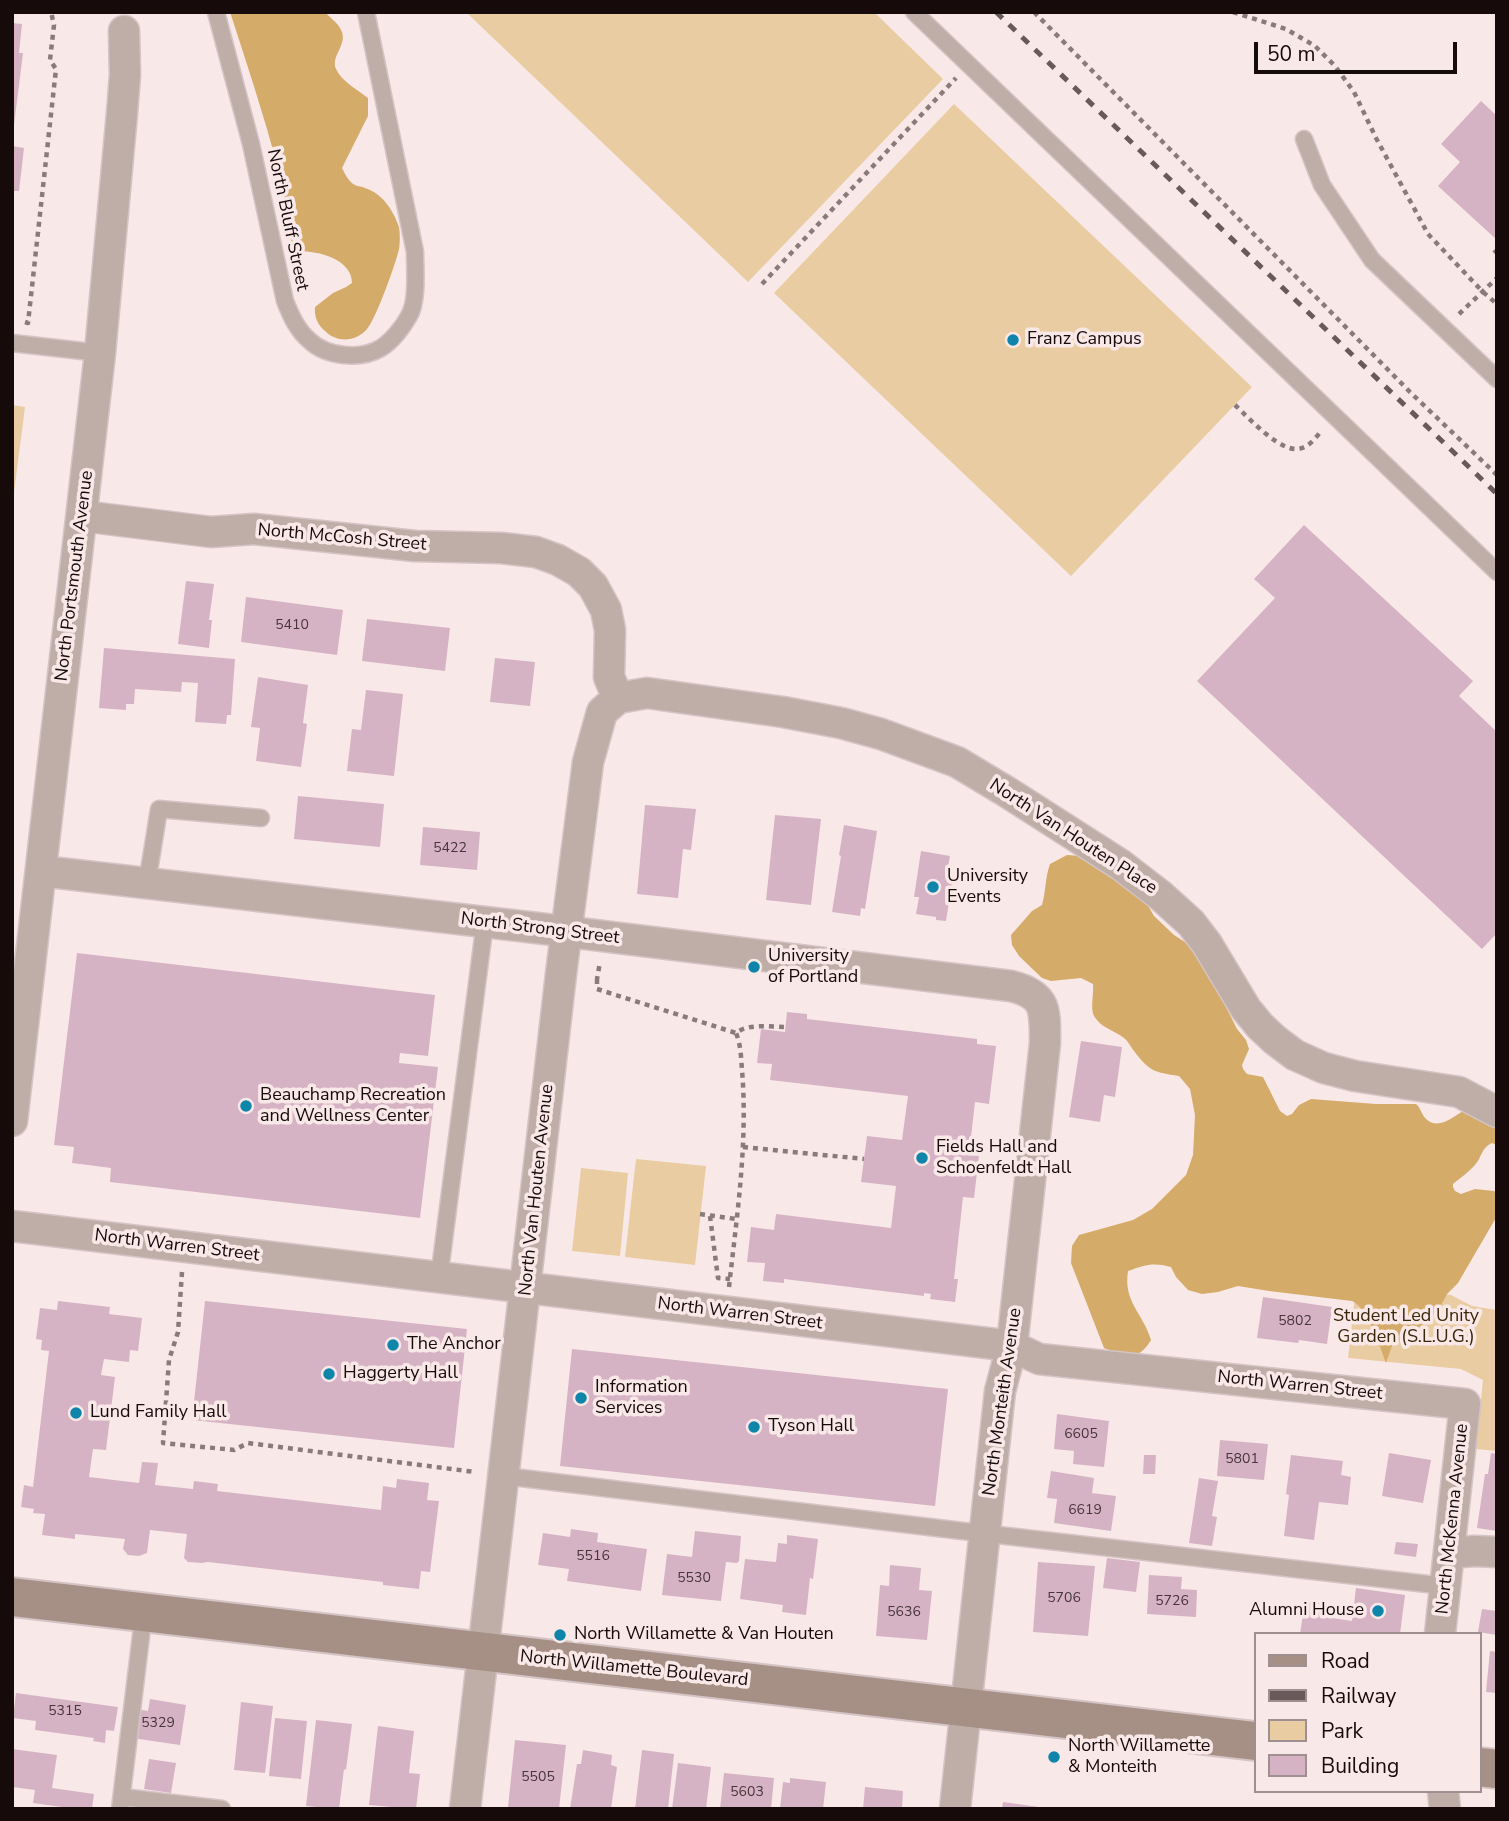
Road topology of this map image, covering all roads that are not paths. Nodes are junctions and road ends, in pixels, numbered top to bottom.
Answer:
1 (216, 12) edge
2 (366, 12) edge
3 (914, 12) edge
4 (124, 21) edge
5 (1304, 139) dead end
6 (12, 343) edge
7 (100, 353) junction
8 (1497, 379) edge
9 (82, 516) junction
10 (1497, 572) edge
11 (618, 698) junction
12 (261, 818) dead end
13 (41, 871) junction
14 (147, 883) junction
15 (485, 922) junction
16 (566, 932) junction
17 (1037, 997) joint
18 (16, 1052) edge
19 (1497, 1112) edge
20 (12, 1121) edge
21 (12, 1226) edge
22 (439, 1278) junction
23 (526, 1288) junction
24 (1012, 1346) junction
25 (1465, 1404) joint
26 (504, 1476) junction
27 (985, 1534) junction
28 (1449, 1552) junction
29 (1497, 1552) edge
30 (1446, 1586) junction
31 (12, 1597) edge
32 (144, 1611) junction
33 (1440, 1632) edge
34 (484, 1652) junction
35 (966, 1707) junction
36 (1254, 1741) edge
37 (121, 1803) edge
38 (222, 1809) edge
39 (465, 1809) edge
40 (955, 1809) edge

1 - 2 lane, North Bluff Street
3 - 10 lane
4 - 7 street, North Portsmouth Avenue
5 - 8 lane
6 - 7 lane
7 - 9 street, North Portsmouth Avenue
9 - 11 street, North McCosh Street
9 - 13 street, North Portsmouth Avenue
11 - 16 street, North Van Houten Avenue
11 - 19 street, North Van Houten Place
12 - 14 lane
13 - 14 street, North Strong Street
13 - 18 street, North Portsmouth Avenue
14 - 15 street, North Strong Street
15 - 16 street, North Strong Street
15 - 22 lane
16 - 17 street, North Strong Street
16 - 23 street, North Van Houten Avenue
17 - 24 street, North Monteith Avenue
18 - 20 street, North Portsmouth Avenue
21 - 22 street, North Warren Street
22 - 23 street, North Warren Street
23 - 24 street, North Warren Street
23 - 26 street, North Van Houten Avenue
24 - 25 street, North Warren Street
24 - 27 street, North Monteith Avenue
25 - 28 street, North McKenna Avenue
26 - 27 lane
26 - 34 street, North Van Houten Avenue
27 - 30 lane
27 - 35 street, North Monteith Avenue
28 - 29 street
28 - 30 street, North McKenna Avenue
30 - 33 street, North McKenna Avenue
31 - 32 main road, North Willamette Boulevard
32 - 34 main road, North Willamette Boulevard
32 - 37 lane
34 - 35 main road, North Willamette Boulevard
34 - 39 street, North Van Houten Avenue
35 - 36 main road, North Willamette Boulevard
35 - 40 street, North Monteith Avenue
37 - 38 lane

